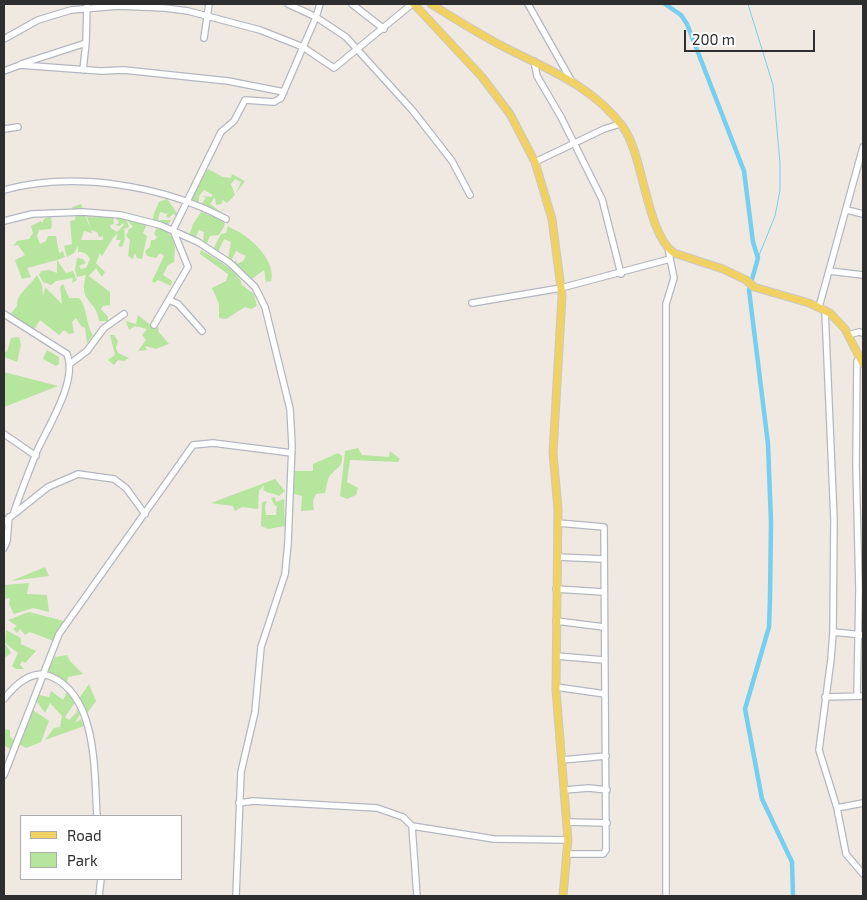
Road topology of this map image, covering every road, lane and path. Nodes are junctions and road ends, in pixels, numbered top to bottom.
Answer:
1 (209, 4) edge
2 (288, 4) edge
3 (320, 4) edge
4 (352, 4) edge
5 (413, 4) edge
6 (431, 4) edge
7 (528, 4) edge
8 (86, 6) edge
9 (316, 17) junction
10 (208, 18) junction
11 (384, 29) junction
12 (4, 38) edge
13 (204, 38) dead end
14 (86, 42) junction
15 (303, 48) junction
16 (358, 50) junction
17 (534, 61) junction
18 (20, 64) junction
19 (83, 70) junction
20 (4, 71) edge
21 (571, 80) junction
22 (284, 92) junction
23 (620, 124) junction
24 (18, 127) dead end
25 (4, 129) edge
26 (575, 144) junction
27 (863, 147) edge
28 (535, 162) junction
29 (4, 190) edge
30 (470, 195) dead end
31 (188, 203) junction
32 (847, 210) junction
33 (863, 214) edge
34 (226, 219) dead end
35 (4, 221) edge
36 (173, 230) junction
37 (668, 248) junction
38 (670, 259) junction
39 (829, 271) junction
40 (621, 274) junction
41 (863, 275) edge
42 (561, 288) junction
43 (169, 300) junction
44 (472, 303) dead end
45 (822, 309) junction
46 (4, 314) edge
47 (124, 314) dead end
48 (154, 325) dead end
49 (202, 331) dead end
50 (863, 333) edge
51 (848, 335) junction
52 (862, 361) edge
53 (71, 363) junction
54 (4, 434) edge
55 (292, 453) junction
56 (36, 456) junction
57 (12, 514) junction
58 (145, 514) junction
59 (4, 522) edge
60 (558, 523) junction
61 (4, 548) edge
62 (557, 557) junction
63 (603, 559) junction
64 (556, 589) junction
65 (861, 591) edge
66 (603, 592) junction
67 (556, 621) junction
68 (604, 627) junction
69 (833, 632) junction
70 (861, 635) edge
71 (556, 656) junction
72 (604, 660) junction
73 (43, 675) junction
74 (556, 687) junction
75 (604, 694) junction
76 (860, 696) edge
77 (825, 697) junction
78 (4, 699) edge
79 (606, 756) junction
80 (562, 760) junction
81 (4, 775) edge
82 (565, 790) junction
83 (607, 790) junction
84 (239, 803) junction
85 (863, 803) edge
86 (837, 808) junction
87 (97, 815) edge
88 (566, 822) junction
89 (607, 823) junction
90 (412, 826) junction
91 (568, 840) junction
92 (566, 854) junction
93 (863, 874) edge
94 (101, 880) edge
95 (99, 896) edge
96 (236, 896) edge
97 (417, 896) edge
98 (563, 896) edge
99 (666, 896) edge

1 - 10 street
2 - 9 street
3 - 9 street
4 - 11 street
5 - 11 street
5 - 28 main road
6 - 17 main road
7 - 21 street
8 - 10 street
8 - 12 street
8 - 14 street
9 - 15 street
9 - 16 street
10 - 13 street
10 - 15 street
11 - 16 street
14 - 18 street
14 - 19 street
15 - 16 street
15 - 22 street
16 - 30 street
17 - 21 main road
17 - 26 street
18 - 19 street
18 - 20 street
19 - 22 street
21 - 23 main road
22 - 31 street
23 - 26 street
23 - 37 main road
24 - 25 street
26 - 28 street
26 - 40 street
27 - 32 street
28 - 42 main road
29 - 31 street
31 - 34 street
31 - 36 street
32 - 33 street
32 - 39 street
35 - 36 street
36 - 43 street
36 - 55 street
37 - 38 street
37 - 45 main road
38 - 40 street
38 - 99 street
39 - 41 street
39 - 45 street
40 - 42 street
42 - 44 street
42 - 60 main road
43 - 48 street
43 - 49 street
45 - 51 main road
45 - 69 street
46 - 53 street
47 - 53 street
50 - 51 street
51 - 52 main road
52 - 65 street
53 - 56 street
54 - 56 street
55 - 58 street
55 - 84 street
56 - 57 street
57 - 58 street
57 - 59 street
57 - 61 street
58 - 73 street
60 - 62 main road
60 - 63 street
62 - 63 street
62 - 64 main road
63 - 66 street
64 - 66 street
64 - 67 main road
65 - 70 street
66 - 68 street
67 - 68 street
67 - 71 main road
68 - 72 street
69 - 70 street
69 - 77 street
70 - 76 street
71 - 72 street
71 - 74 main road
72 - 75 street
73 - 78 street
73 - 81 street
73 - 87 street
74 - 75 street
74 - 80 main road
75 - 79 street
76 - 77 street
77 - 86 street
79 - 80 street
79 - 83 street
80 - 82 main road
82 - 83 street
82 - 88 main road
83 - 89 street
84 - 90 street
84 - 96 street
85 - 86 street
86 - 93 street
88 - 89 street
88 - 91 main road
89 - 92 street
90 - 91 street
90 - 97 street
91 - 92 main road
92 - 98 main road
94 - 95 street

